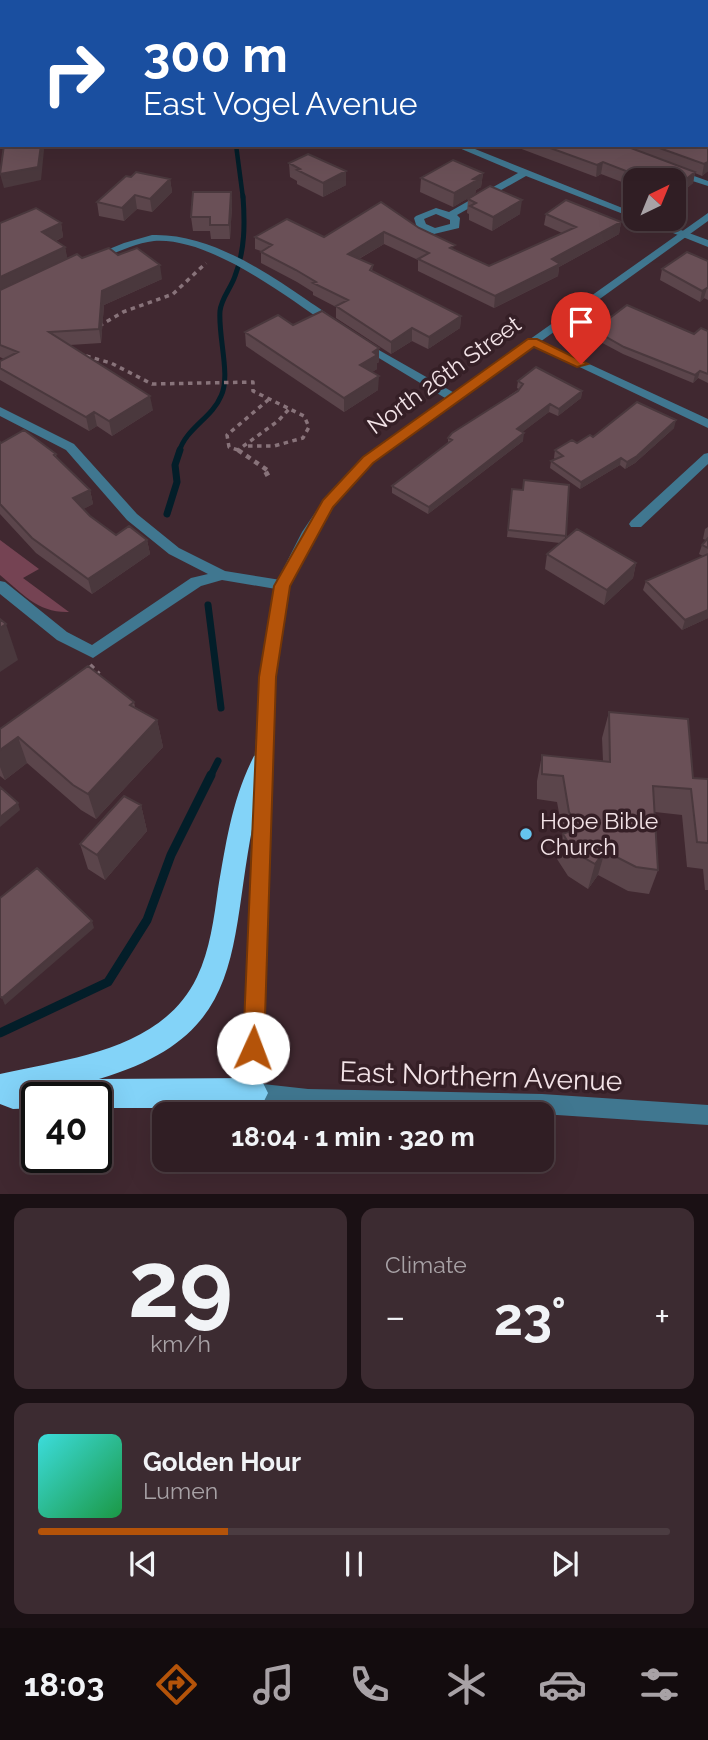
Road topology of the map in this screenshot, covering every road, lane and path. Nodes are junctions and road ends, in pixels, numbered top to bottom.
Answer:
1 (461, 147) edge
2 (526, 173) junction
3 (686, 176) edge
4 (708, 184) edge
5 (623, 210) edge
6 (451, 215) dead end
7 (708, 216) edge
8 (675, 231) edge
9 (683, 234) junction
10 (708, 244) edge
11 (215, 253) junction
12 (79, 262) edge
13 (87, 330) edge
14 (533, 341) junction
15 (82, 354) edge
16 (454, 398) junction
17 (268, 400) junction
18 (290, 408) junction
19 (0, 411) edge
20 (708, 424) edge
21 (245, 446) junction
22 (238, 450) junction
23 (708, 457) edge
24 (261, 477) dead end
25 (636, 524) dead end
26 (222, 575) junction
27 (0, 586) edge
28 (282, 586) junction
29 (262, 762) junction
30 (0, 1091) edge
31 (253, 1093) junction
32 (708, 1115) edge

1 - 2 street
2 - 5 street
2 - 6 street
3 - 4 lane
7 - 9 street, North 26th Street
8 - 9 street
9 - 10 street
9 - 14 street, North 26th Street
11 - 12 street
11 - 13 path
11 - 16 street
14 - 16 street, North 26th Street
14 - 20 street
15 - 17 path
16 - 28 street, North 26th Street
17 - 18 path
17 - 22 path
18 - 21 path
18 - 21 path
19 - 26 street
21 - 22 path
22 - 24 path
23 - 25 street
26 - 27 street
26 - 28 street
28 - 29 street, North 26th Street
29 - 30 highway
29 - 31 street, North 26th Street
30 - 31 highway
31 - 32 street, East Northern Avenue

